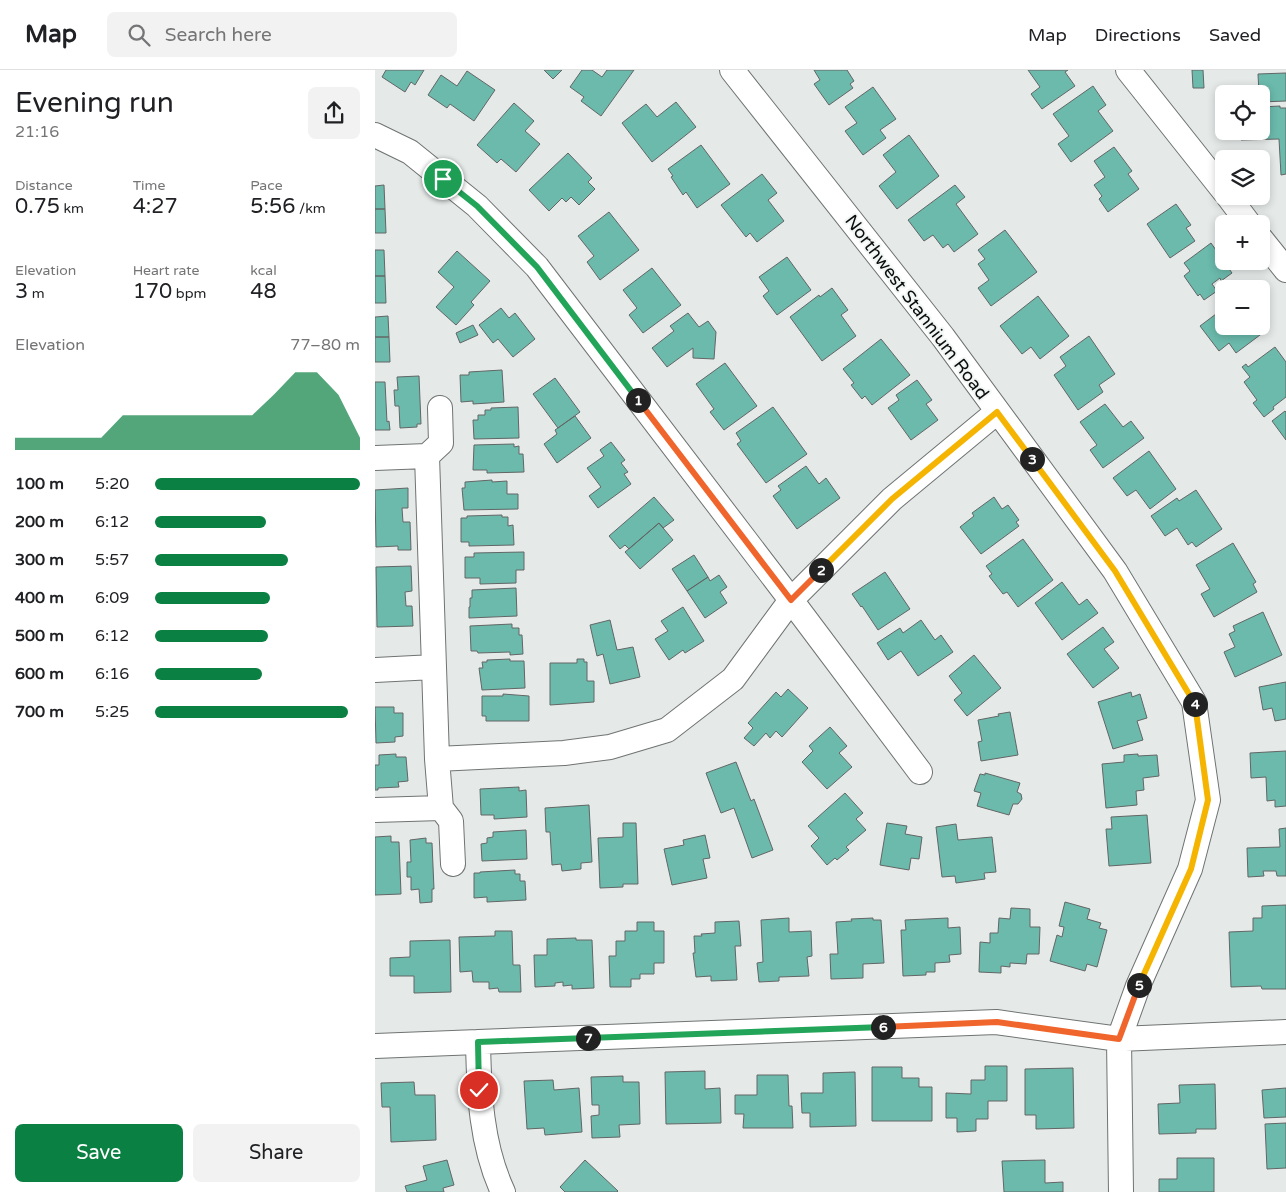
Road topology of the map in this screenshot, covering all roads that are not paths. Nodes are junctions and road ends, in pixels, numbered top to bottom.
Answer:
1 (732, 70) edge
2 (1129, 70) edge
3 (375, 135) edge
4 (1215, 180) edge
5 (1270, 250) edge
6 (1286, 270) edge
7 (440, 408) dead end
8 (997, 412) junction
9 (427, 456) junction
10 (375, 458) edge
11 (791, 600) junction
12 (434, 667) junction
13 (375, 670) edge
14 (437, 759) junction
15 (920, 772) dead end
16 (441, 808) junction
17 (375, 810) edge
18 (453, 864) dead end
19 (1286, 1032) edge
20 (1119, 1039) junction
21 (478, 1042) junction
22 (375, 1046) edge
23 (503, 1192) edge
24 (1121, 1192) edge

1 - 8 street, Northwest Stannium Road
2 - 4 street
3 - 11 street
5 - 6 street
7 - 9 street
8 - 11 street
8 - 20 street, Northwest Stannium Road
9 - 10 street
9 - 12 street
11 - 14 street
11 - 15 street
12 - 13 street
12 - 14 street
14 - 16 street
16 - 17 street
16 - 18 street
19 - 20 street
20 - 21 street
20 - 24 street, Northwest Stannium Road
21 - 22 street
21 - 23 street

